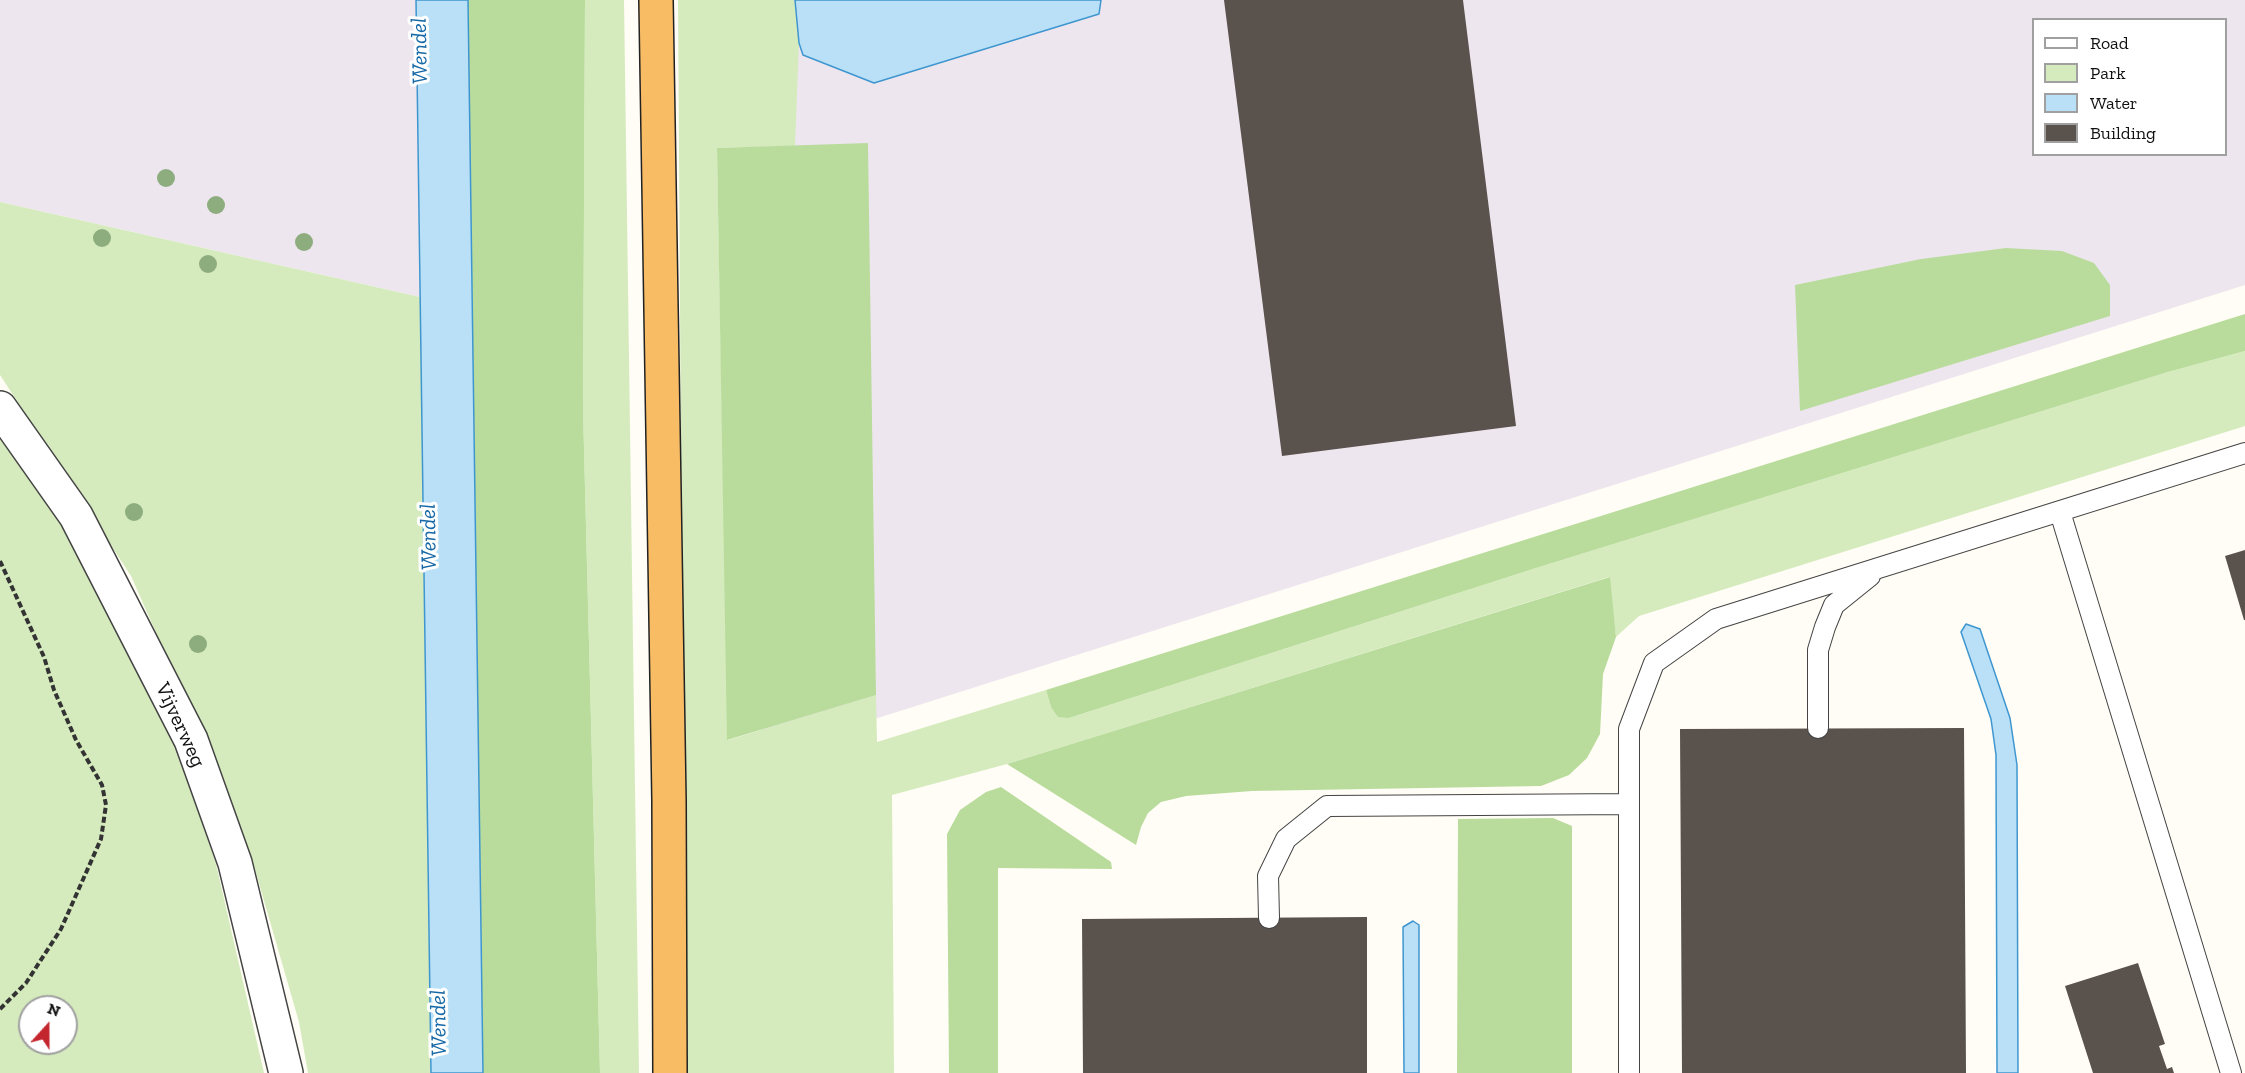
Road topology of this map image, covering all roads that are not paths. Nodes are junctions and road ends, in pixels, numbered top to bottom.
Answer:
1 (656, 0) edge
2 (0, 408) edge
3 (2245, 453) edge
4 (2060, 512) junction
5 (1879, 569) junction
6 (1818, 728) dead end
7 (1629, 804) junction
8 (1269, 918) dead end
9 (2234, 1065) edge
10 (286, 1073) edge
11 (670, 1073) edge
12 (1629, 1073) edge

1 - 11 highway
2 - 10 street, Vijverweg
3 - 4 lane
4 - 5 lane
4 - 9 lane
5 - 6 lane
5 - 7 lane
7 - 8 lane
7 - 12 lane

